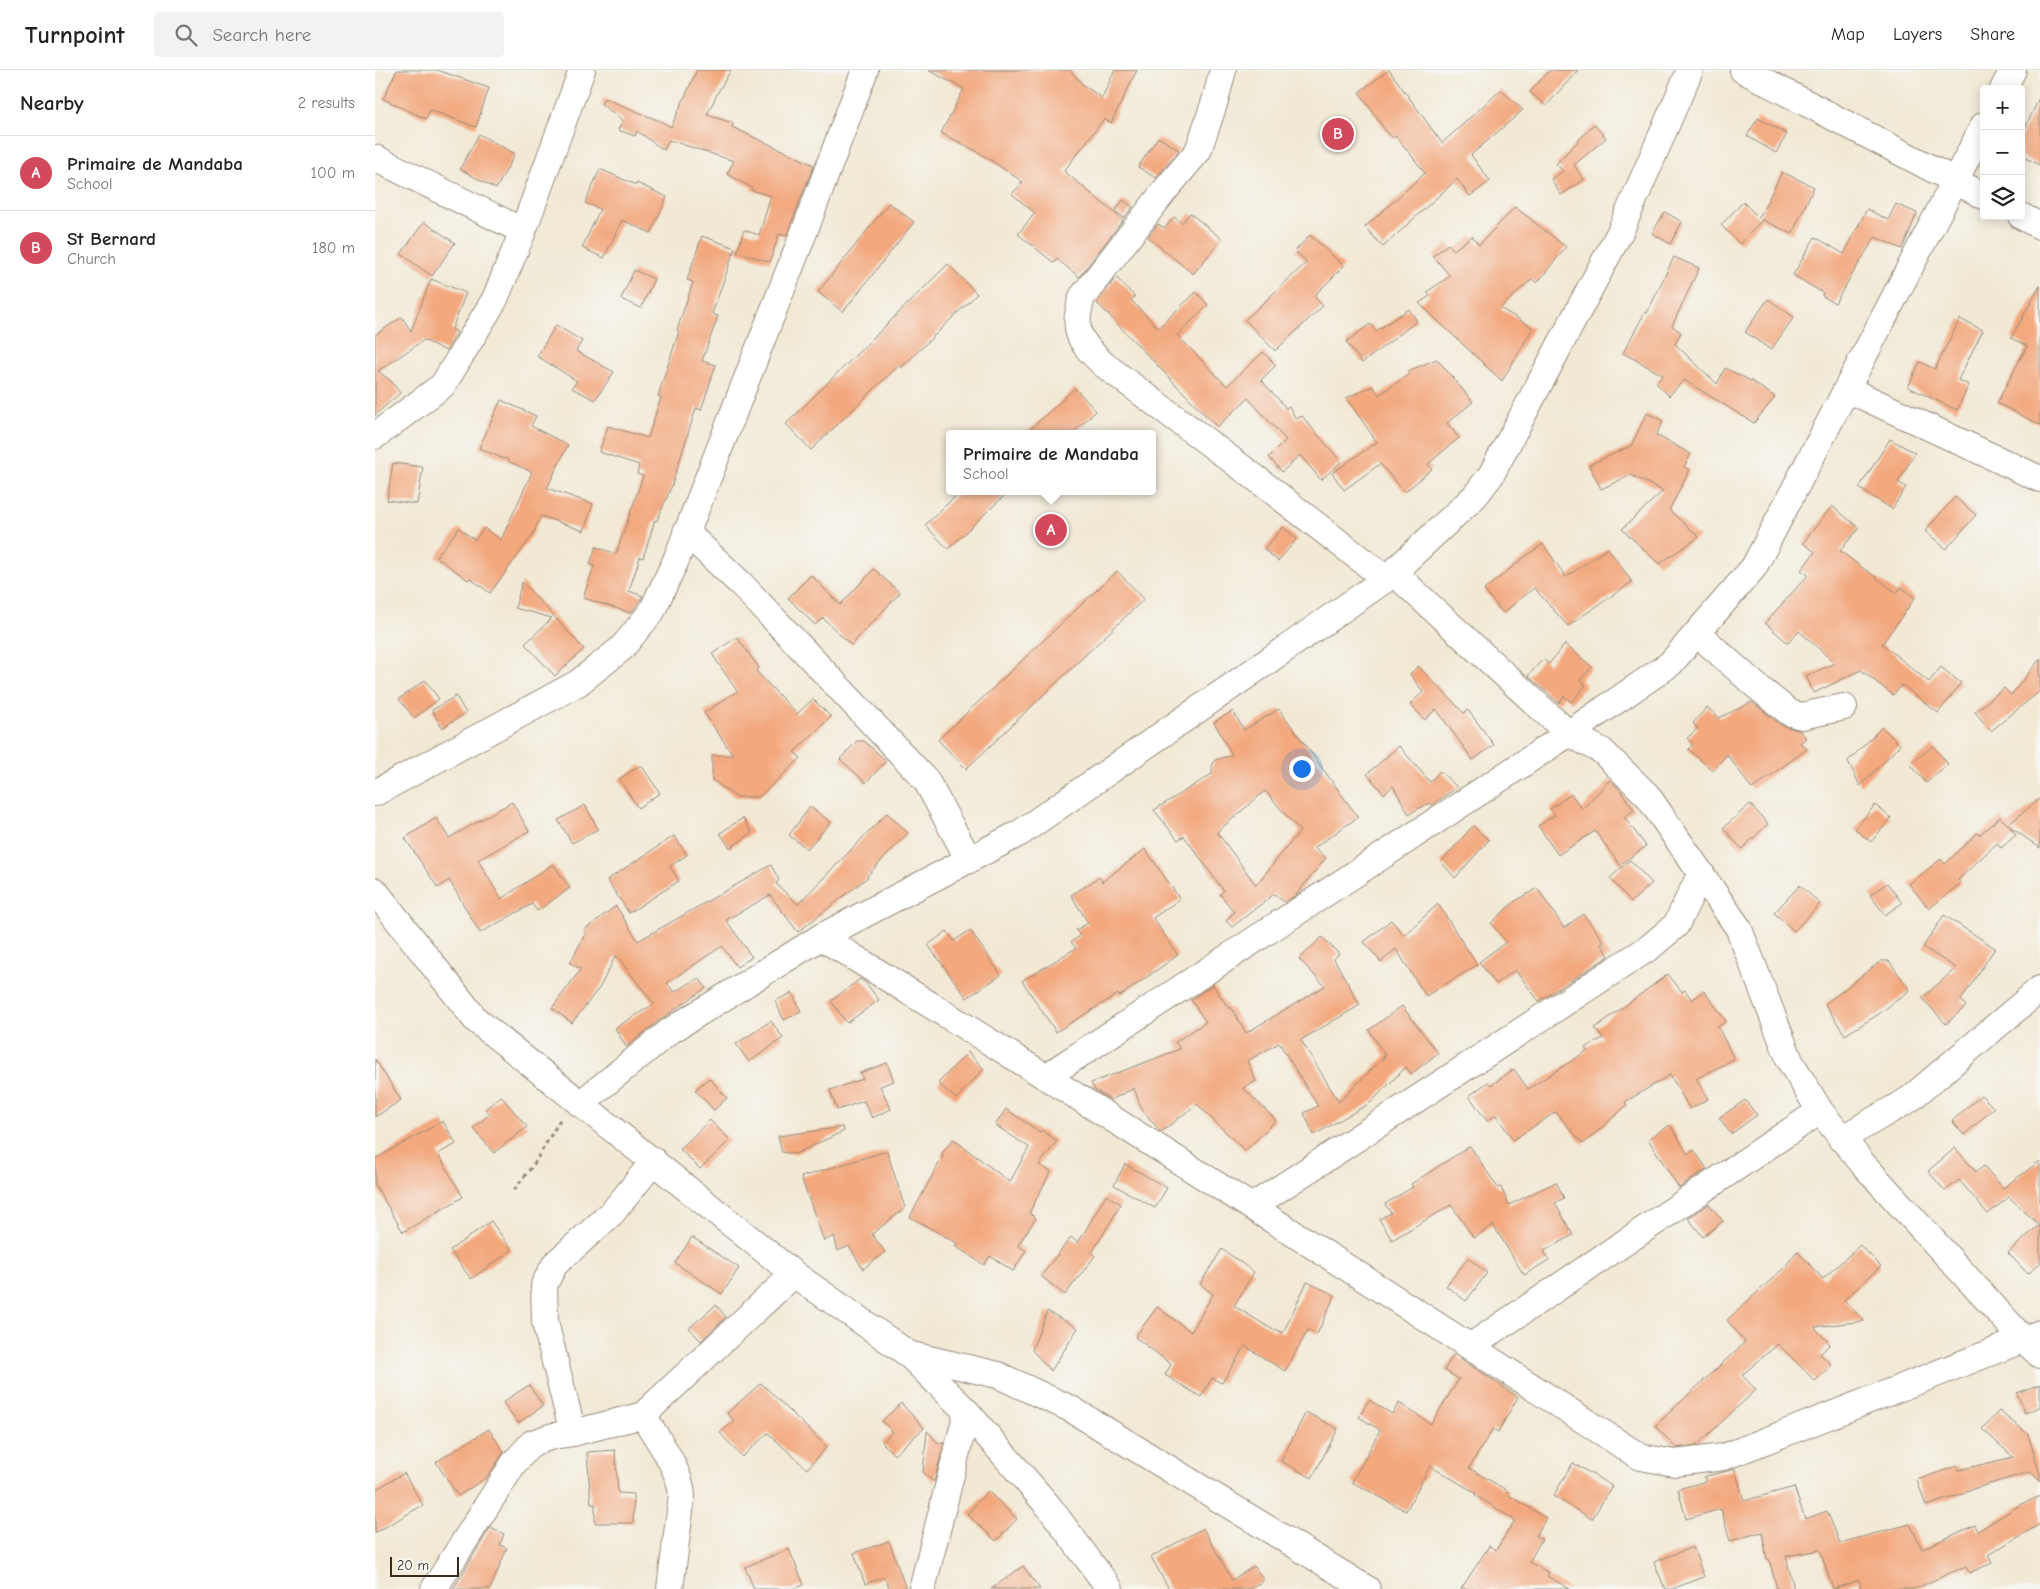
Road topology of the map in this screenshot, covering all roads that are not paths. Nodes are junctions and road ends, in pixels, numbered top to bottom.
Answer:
1 (582, 70) edge
2 (865, 70) edge
3 (1223, 70) edge
4 (1690, 70) edge
5 (1743, 70) edge
6 (2013, 70) edge
7 (2005, 85) edge
8 (1981, 130) edge
9 (375, 158) edge
10 (1955, 181) junction
11 (1980, 194) edge
12 (2025, 218) edge
13 (2040, 226) edge
14 (523, 232) junction
15 (1847, 389) junction
16 (375, 436) edge
17 (2040, 479) edge
18 (686, 532) junction
19 (1390, 576) junction
20 (1697, 633) junction
21 (1844, 707) dead end
22 (1567, 733) junction
23 (375, 793) edge
24 (969, 860) junction
25 (1701, 873) junction
26 (375, 891) edge
27 (821, 937) junction
28 (2040, 989) edge
29 (1047, 1076) junction
30 (580, 1104) junction
31 (1820, 1111) junction
32 (1841, 1139) junction
33 (653, 1161) junction
34 (1253, 1206) junction
35 (794, 1274) junction
36 (2035, 1343) edge
37 (1471, 1346) junction
38 (907, 1353) junction
39 (967, 1412) junction
40 (643, 1415) junction
41 (573, 1433) junction
42 (435, 1589) edge
43 (670, 1589) edge
44 (921, 1589) edge
45 (1110, 1589) edge
46 (1367, 1589) edge

1 - 14 street
2 - 18 street
3 - 19 street
4 - 19 street
5 - 10 street
6 - 7 street
8 - 10 street
9 - 14 street
10 - 11 street
10 - 15 street
12 - 13 street
14 - 16 street
15 - 17 street
15 - 20 street
18 - 23 street
18 - 24 street
19 - 22 street
19 - 24 street
20 - 21 street
20 - 22 street
22 - 25 street
22 - 29 street
24 - 27 street
25 - 31 street
25 - 34 street
26 - 30 street
27 - 29 street
27 - 30 street
28 - 32 street
29 - 34 street
30 - 33 street
31 - 32 street
31 - 37 street
32 - 36 street
33 - 35 street
33 - 41 street
34 - 37 street
35 - 38 street
35 - 40 street
36 - 37 street
38 - 39 street
38 - 46 street
39 - 44 street
39 - 45 street
40 - 41 street
40 - 43 street
41 - 42 street

